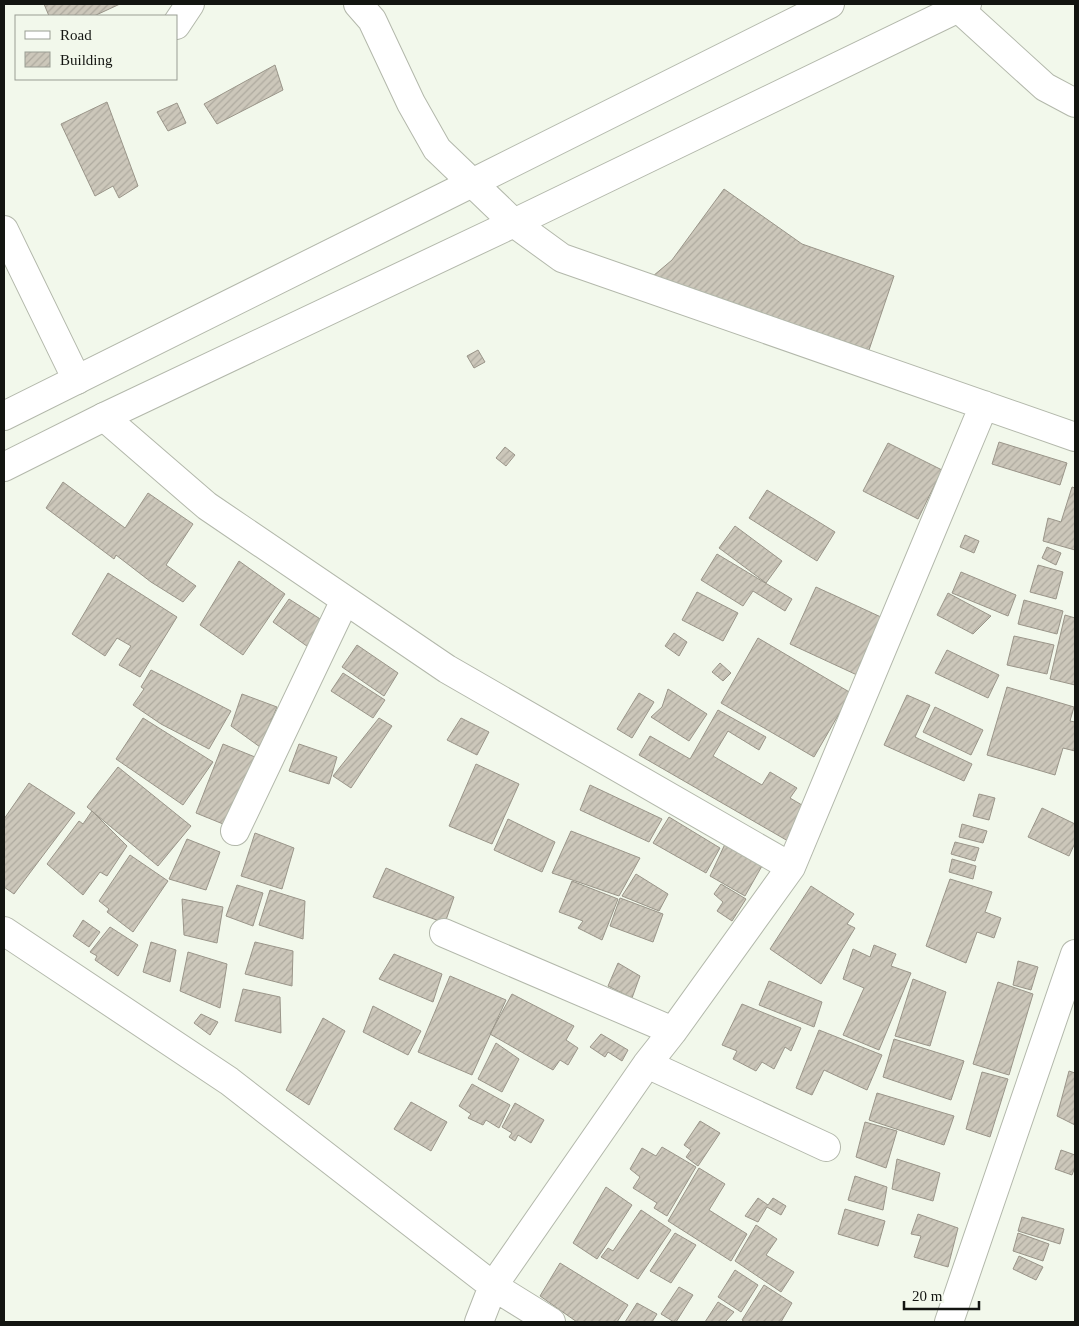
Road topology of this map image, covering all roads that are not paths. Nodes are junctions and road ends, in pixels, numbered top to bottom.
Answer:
1 (190, 4) edge
2 (358, 4) edge
3 (830, 4) edge
4 (963, 6) edge
5 (178, 22) edge
6 (1075, 103) edge
7 (472, 183) junction
8 (514, 223) junction
9 (4, 230) edge
10 (77, 380) junction
11 (984, 405) junction
12 (4, 416) edge
13 (104, 417) junction
14 (1075, 437) edge
15 (4, 467) edge
16 (345, 600) junction
17 (235, 831) dead end
18 (791, 867) junction
19 (4, 931) edge
20 (444, 933) dead end
21 (1075, 954) edge
22 (673, 1031) junction
23 (647, 1064) junction
24 (826, 1147) dead end
25 (493, 1286) junction
26 (479, 1322) edge
27 (551, 1322) edge
28 (949, 1322) edge

1 - 5 street
2 - 7 street
3 - 7 street
4 - 6 street
4 - 8 street
7 - 8 street
7 - 10 street
8 - 11 street
8 - 13 street
9 - 10 street
10 - 12 street
11 - 14 street
11 - 18 street
13 - 15 street
13 - 16 street
16 - 17 street
16 - 18 street
18 - 22 street
19 - 25 street
20 - 22 street
21 - 28 street
22 - 23 street
23 - 24 street
23 - 25 street
25 - 26 street
25 - 27 street

